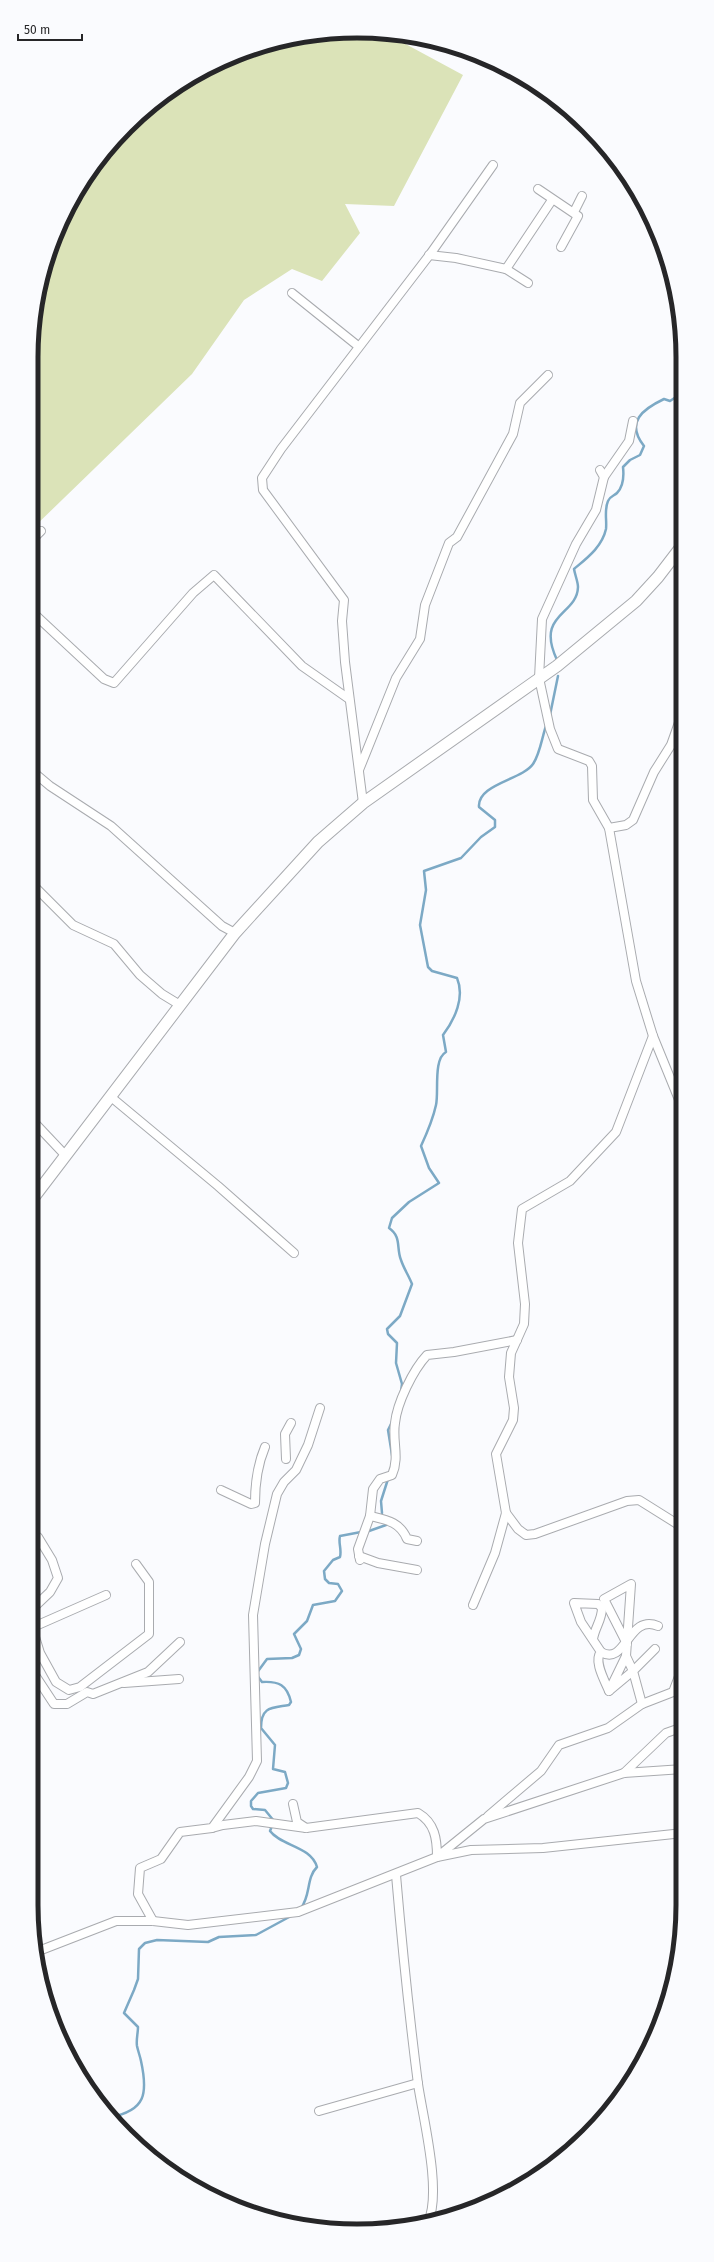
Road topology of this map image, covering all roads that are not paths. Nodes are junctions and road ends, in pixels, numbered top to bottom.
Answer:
1 (493, 165) dead end
2 (538, 189) dead end
3 (582, 196) dead end
4 (552, 200) junction
5 (574, 212) junction
6 (562, 247) dead end
7 (429, 255) junction
8 (506, 269) junction
9 (528, 283) dead end
10 (292, 293) dead end
11 (358, 346) junction
12 (548, 375) dead end
13 (633, 421) dead end
14 (41, 531) dead end
15 (38, 534) edge
16 (676, 562) edge
17 (38, 618) edge
18 (539, 678) junction
19 (349, 699) junction
20 (676, 731) edge
21 (359, 771) junction
22 (38, 776) edge
23 (363, 803) junction
24 (609, 828) junction
25 (38, 890) edge
26 (235, 934) junction
27 (180, 1005) junction
28 (652, 1036) junction
29 (676, 1093) edge
30 (111, 1097) junction
31 (38, 1126) edge
32 (66, 1156) junction
33 (38, 1192) edge
34 (294, 1253) dead end
35 (517, 1340) junction
36 (320, 1408) dead end
37 (291, 1423) dead end
38 (265, 1447) dead end
39 (286, 1459) dead end
40 (221, 1490) dead end
41 (506, 1513) junction
42 (370, 1516) junction
43 (676, 1523) edge
44 (38, 1537) dead end
45 (417, 1541) dead end
46 (136, 1564) dead end
47 (417, 1570) dead end
48 (106, 1595) dead end
49 (38, 1603) edge
50 (473, 1605) dead end
51 (38, 1625) edge
52 (658, 1626) dead end
53 (593, 1639) junction
54 (180, 1642) dead end
55 (626, 1644) junction
56 (38, 1647) edge
57 (655, 1649) dead end
58 (601, 1652) junction
59 (626, 1656) junction
60 (633, 1671) junction
61 (179, 1679) dead end
62 (38, 1680) edge
63 (116, 1683) junction
64 (676, 1684) edge
65 (609, 1691) junction
66 (642, 1704) junction
67 (676, 1729) edge
68 (676, 1769) edge
69 (624, 1773) junction
70 (293, 1804) dead end
71 (484, 1819) junction
72 (212, 1828) junction
73 (306, 1828) junction
74 (676, 1834) edge
75 (437, 1857) junction
76 (396, 1875) junction
77 (153, 1921) junction
78 (41, 1950) edge
79 (418, 2083) junction
80 (319, 2111) dead end
81 (431, 2215) edge

1 - 7 street
2 - 4 street
3 - 5 street
4 - 5 street
4 - 8 street
5 - 6 street
7 - 8 street
7 - 11 street
8 - 9 street
10 - 11 street
11 - 19 street
12 - 21 street
13 - 18 street
14 - 15 street
16 - 18 main road
17 - 19 street
18 - 23 main road
18 - 24 street
19 - 21 street
20 - 24 street
21 - 23 street
22 - 26 street
23 - 26 main road
24 - 28 street
25 - 27 street
26 - 27 main road
27 - 30 main road
28 - 29 street
28 - 35 street
30 - 32 main road
30 - 34 street
31 - 32 street
32 - 33 main road
35 - 41 street
35 - 42 street
36 - 72 street
37 - 39 street
38 - 40 street
41 - 43 street
41 - 50 street
42 - 45 street
42 - 47 street
44 - 49 street
46 - 56 street
48 - 51 street
52 - 55 street
53 - 53 street
53 - 58 street
54 - 63 street
55 - 55 street
55 - 58 street
55 - 59 street
57 - 60 street
58 - 65 street
59 - 60 street
59 - 65 street
60 - 65 street
60 - 66 street
61 - 63 street
62 - 63 street
64 - 66 street
66 - 71 street
67 - 69 street
68 - 69 street
69 - 71 street
70 - 73 street
71 - 75 street
72 - 73 street
72 - 77 street
73 - 75 street
74 - 75 street
75 - 76 street
76 - 77 street
76 - 79 street
77 - 78 street
79 - 80 street
79 - 81 street

